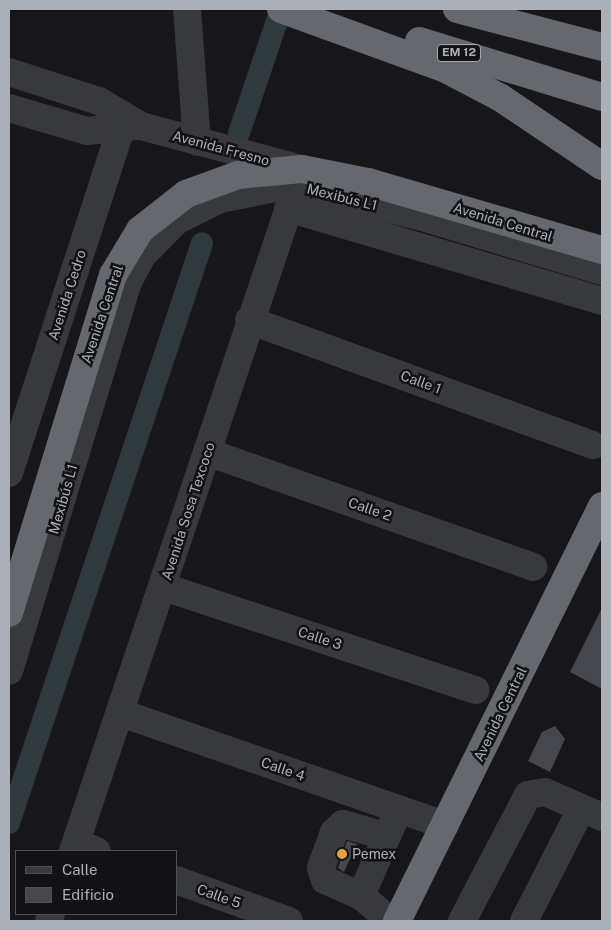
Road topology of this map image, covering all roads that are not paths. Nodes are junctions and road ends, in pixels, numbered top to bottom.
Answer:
1 (187, 9) edge
2 (281, 9) edge
3 (315, 9) edge
4 (457, 9) edge
5 (602, 46) edge
6 (9, 72) edge
7 (602, 98) edge
8 (9, 108) edge
9 (129, 123) junction
10 (197, 142) junction
11 (602, 166) edge
12 (295, 188) junction
13 (602, 250) edge
14 (602, 271) edge
15 (602, 301) edge
16 (249, 320) junction
17 (593, 445) dead end
18 (207, 452) junction
19 (9, 471) edge
20 (602, 506) edge
21 (533, 567) dead end
22 (164, 587) junction
23 (9, 613) edge
24 (9, 671) edge
25 (476, 690) dead end
26 (121, 713) junction
27 (400, 809) junction
28 (592, 813) edge
29 (446, 825) junction
30 (385, 836) junction
31 (82, 849) edge
32 (178, 881) edge
33 (360, 896) junction
34 (289, 921) edge
35 (391, 921) edge
36 (397, 921) edge
37 (462, 921) edge
38 (524, 921) edge

1 - 10 street
2 - 11 highway
3 - 7 highway, EM 12
4 - 5 highway
6 - 9 street, Avenida Fresno
8 - 9 street, Avenida Fresno
9 - 10 street, Avenida Fresno
9 - 19 street, Avenida Cedro
10 - 12 street, Avenida Fresno
12 - 13 highway, Avenida Central
12 - 14 street, Mexibús L1
12 - 15 street
12 - 16 street, Avenida Sosa Texcoco
12 - 23 highway, Avenida Central
12 - 24 street, Mexibús L1
16 - 17 street, Calle 1
16 - 18 street, Avenida Sosa Texcoco
18 - 21 street, Calle 2
18 - 22 street, Avenida Sosa Texcoco
20 - 29 highway, Avenida Central
22 - 25 street, Calle 3
22 - 26 street, Avenida Sosa Texcoco
26 - 27 street, Calle 4
26 - 31 street, Avenida Sosa Texcoco
27 - 29 street, Calle 4
27 - 30 street
28 - 37 street
28 - 38 street
29 - 36 highway, Avenida Central
30 - 33 street
30 - 33 street
32 - 34 street, Calle 5
33 - 35 street

